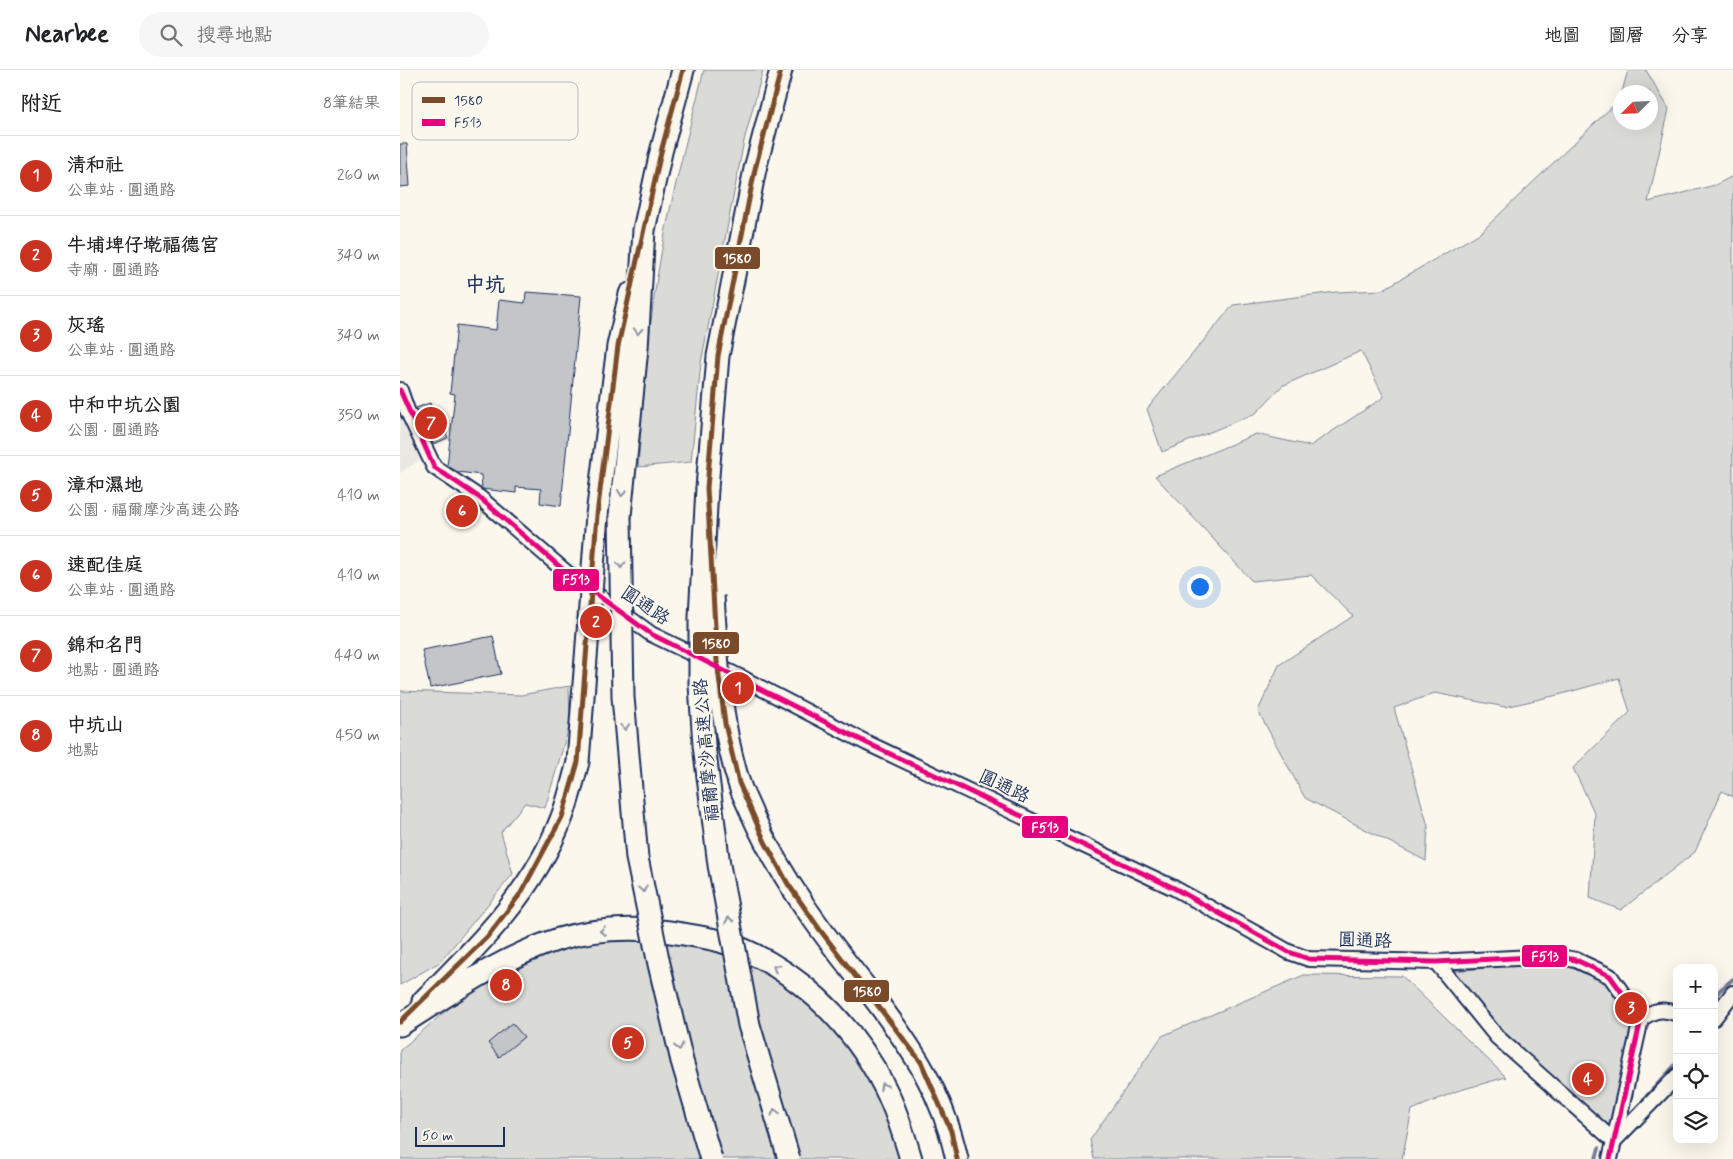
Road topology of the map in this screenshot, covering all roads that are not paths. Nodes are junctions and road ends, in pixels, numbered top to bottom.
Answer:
1 (683, 70) edge
2 (781, 70) edge
3 (644, 230) junction
4 (400, 390) edge
5 (707, 488) junction
6 (1436, 962) junction
7 (1733, 994) edge
8 (1673, 1013) edge
9 (1718, 1013) edge
10 (1641, 1020) junction
11 (400, 1023) edge
12 (1673, 1080) edge
13 (1614, 1141) junction
14 (711, 1159) edge
15 (789, 1159) edge
16 (911, 1159) edge
17 (957, 1159) edge
18 (1610, 1159) edge

1 - 3 highway
2 - 5 highway, 福爾摩沙高速公路
3 - 11 highway, bridge
3 -> 14 highway, bridge
4 - 6 street, 圓通路
15 -> 5 highway, 福爾摩沙高速公路, bridge
5 - 17 highway, bridge
6 - 10 street, 圓通路
6 - 13 street
7 - 9 street
8 - 10 street
10 - 13 street
16 -> 11 highway
12 - 13 street
13 - 18 street

